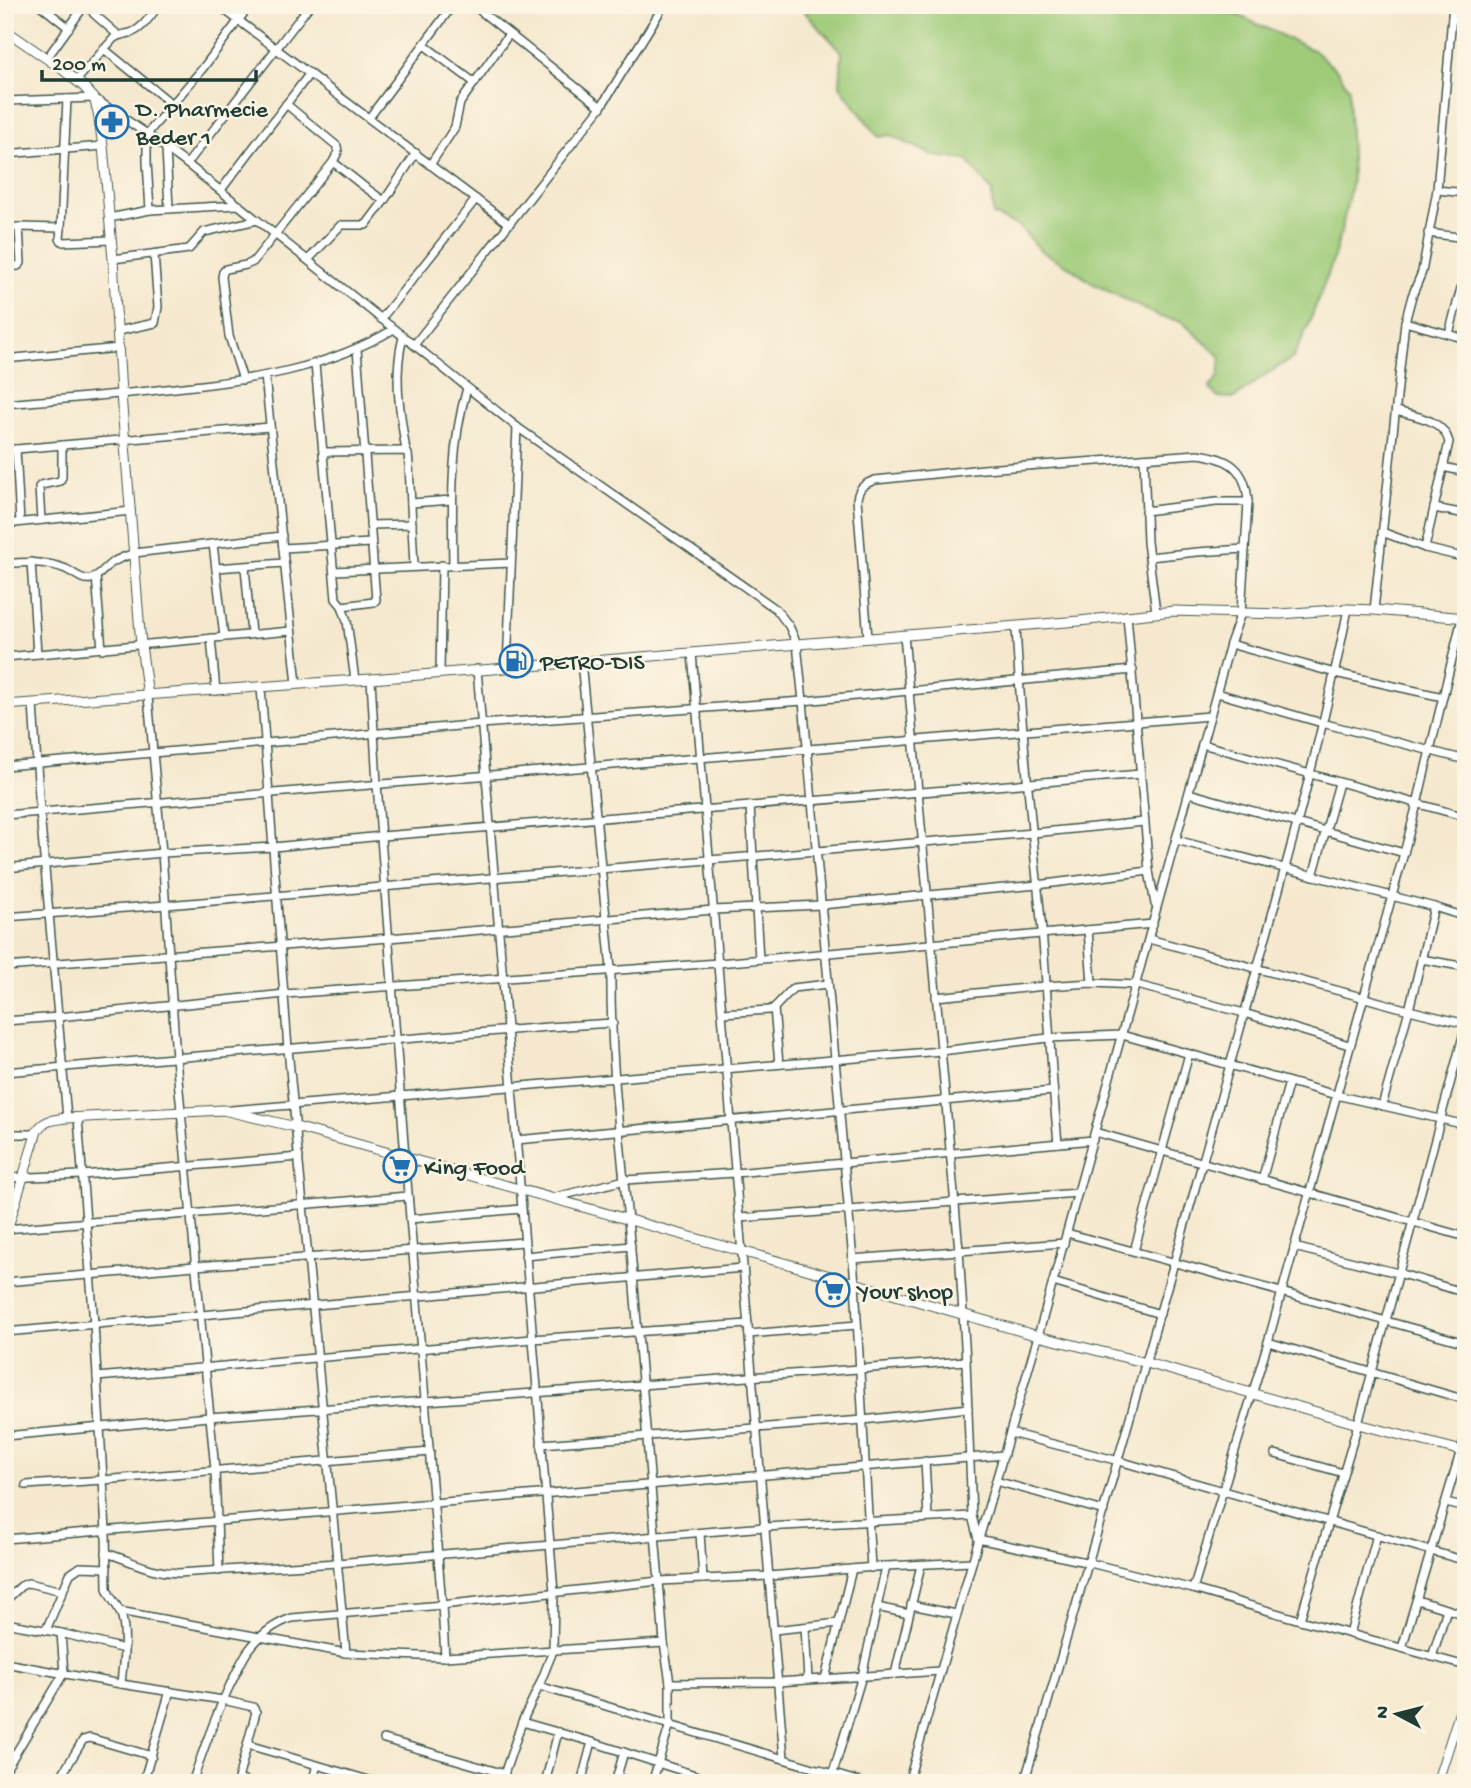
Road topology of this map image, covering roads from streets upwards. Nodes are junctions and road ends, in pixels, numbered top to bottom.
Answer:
1 (40, 5) edge
2 (87, 5) edge
3 (159, 5) edge
4 (218, 5) edge
5 (250, 5) edge
6 (310, 5) edge
7 (453, 5) edge
8 (473, 5) edge
9 (664, 5) edge
10 (1453, 5) edge
11 (1452, 18) junction
12 (239, 21) junction
13 (1466, 22) edge
14 (69, 28) junction
15 (5, 30) edge
16 (509, 34) junction
17 (118, 35) junction
18 (424, 45) junction
19 (276, 48) junction
20 (104, 49) junction
21 (47, 58) junction
22 (310, 73) junction
23 (76, 81) junction
24 (475, 83) junction
25 (94, 98) junction
26 (67, 99) junction
27 (5, 100) edge
28 (173, 104) junction
29 (286, 104) junction
30 (601, 107) junction
31 (369, 118) junction
32 (147, 134) junction
33 (103, 146) junction
34 (166, 148) junction
35 (65, 150) junction
36 (416, 153) junction
37 (5, 154) edge
38 (333, 162) junction
39 (187, 164) junction
40 (430, 164) junction
41 (221, 190) junction
42 (1437, 190) junction
43 (1466, 193) edge
44 (476, 199) junction
45 (384, 201) junction
46 (239, 205) junction
47 (169, 209) junction
48 (150, 211) junction
49 (109, 218) junction
50 (257, 220) junction
51 (509, 224) junction
52 (5, 228) edge
53 (19, 228) junction
54 (61, 228) junction
55 (1428, 233) junction
56 (275, 234) junction
57 (1466, 239) edge
58 (111, 240) junction
59 (154, 254) junction
60 (113, 259) junction
61 (308, 260) junction
62 (5, 267) edge
63 (1466, 269) edge
64 (1462, 297) edge
65 (381, 319) junction
66 (1405, 323) junction
67 (394, 329) junction
68 (118, 331) junction
69 (1448, 334) junction
70 (404, 337) junction
71 (1466, 339) edge
72 (414, 345) junction
73 (119, 348) junction
74 (357, 349) junction
75 (5, 359) edge
76 (315, 364) junction
77 (265, 376) junction
78 (243, 380) junction
79 (467, 387) junction
80 (121, 394) junction
81 (5, 404) edge
82 (1395, 411) junction
83 (270, 427) junction
84 (517, 427) junction
85 (125, 440) junction
86 (62, 445) junction
87 (16, 449) junction
88 (5, 450) edge
89 (364, 451) junction
90 (406, 451) junction
91 (324, 452) junction
92 (1144, 458) junction
93 (1443, 467) junction
94 (1466, 472) edge
95 (452, 500) junction
96 (1248, 502) junction
97 (411, 503) junction
98 (1434, 508) junction
99 (131, 511) junction
100 (1145, 511) junction
101 (1466, 514) edge
102 (41, 520) junction
103 (20, 522) junction
104 (5, 524) edge
105 (412, 524) junction
106 (370, 525) junction
107 (1381, 531) junction
108 (282, 536) junction
109 (371, 543) junction
110 (213, 544) junction
111 (331, 545) junction
112 (283, 548) junction
113 (1425, 548) junction
114 (1245, 549) junction
115 (134, 553) junction
116 (1149, 557) junction
117 (1466, 558) edge
118 (32, 562) junction
119 (285, 563) junction
120 (5, 564) edge
121 (512, 564) junction
122 (442, 565) junction
123 (453, 565) junction
124 (414, 566) junction
125 (245, 567) junction
126 (216, 568) junction
127 (373, 568) junction
128 (334, 571) junction
129 (96, 576) junction
130 (342, 606) junction
131 (1348, 609) junction
132 (1374, 610) junction
133 (1156, 612) junction
134 (1241, 613) junction
135 (1127, 615) junction
136 (1464, 618) edge
137 (1016, 626) junction
138 (291, 631) junction
139 (251, 634) junction
140 (904, 635) junction
141 (225, 637) junction
142 (211, 638) junction
143 (868, 638) junction
144 (797, 644) junction
145 (1230, 644) junction
146 (141, 645) junction
147 (102, 649) junction
148 (692, 653) junction
149 (37, 654) junction
150 (5, 657) edge
151 (581, 661) junction
152 (507, 667) junction
153 (477, 669) junction
154 (1133, 670) junction
155 (440, 672) junction
156 (1335, 673) junction
157 (371, 679) junction
158 (355, 680) junction
159 (1019, 682) junction
160 (297, 684) junction
161 (261, 687) junction
162 (909, 690) junction
163 (216, 691) junction
164 (1217, 693) junction
165 (148, 696) junction
166 (1443, 697) junction
167 (803, 701) junction
168 (33, 704) junction
169 (5, 705) edge
170 (696, 708) junction
171 (1210, 716) junction
172 (587, 717) junction
173 (1136, 723) junction
174 (1322, 723) junction
175 (481, 724) junction
176 (1023, 732) junction
177 (374, 734) junction
178 (913, 741) junction
179 (266, 744) junction
180 (1202, 744) junction
181 (807, 749) junction
182 (1430, 752) junction
183 (154, 754) junction
184 (700, 758) junction
185 (1466, 761) edge
186 (38, 764) junction
187 (5, 766) edge
188 (592, 767) junction
189 (1141, 774) junction
190 (1310, 774) junction
191 (486, 775) junction
192 (1339, 783) junction
193 (377, 784) junction
194 (1028, 784) junction
195 (269, 793) junction
196 (918, 793) junction
197 (1189, 793) junction
198 (812, 800) junction
199 (158, 802) junction
200 (1418, 804) junction
201 (750, 806) junction
202 (705, 810) junction
203 (40, 812) junction
204 (5, 815) edge
205 (1466, 817) edge
206 (597, 819) junction
207 (1144, 822) junction
208 (1297, 823) junction
209 (489, 828) junction
210 (1325, 832) junction
211 (1033, 833) junction
212 (382, 836) junction
213 (1176, 840) junction
214 (922, 842) junction
215 (274, 847) junction
216 (816, 851) junction
217 (162, 853) junction
218 (1404, 853) junction
219 (752, 856) junction
220 (709, 860) junction
221 (44, 864) junction
222 (5, 868) edge
223 (1284, 868) junction
224 (602, 869) junction
225 (1149, 871) junction
226 (1314, 876) junction
227 (494, 878) junction
228 (1037, 885) junction
229 (386, 887) junction
230 (927, 895) junction
231 (277, 896) junction
232 (1391, 897) junction
233 (166, 905) junction
234 (821, 905) junction
235 (1434, 907) junction
236 (756, 908) junction
237 (1156, 908) junction
238 (713, 910) junction
239 (48, 914) junction
240 (5, 917) edge
241 (1466, 917) edge
242 (607, 919) junction
243 (1153, 924) junction
244 (498, 929) junction
245 (1088, 930) junction
246 (1042, 934) junction
247 (389, 938) junction
248 (1149, 939) junction
249 (932, 944) junction
250 (281, 947) junction
251 (825, 953) junction
252 (169, 955) junction
253 (759, 959) junction
254 (1421, 959) junction
255 (53, 963) junction
256 (718, 963) junction
257 (5, 967) edge
258 (1466, 967) edge
259 (1257, 968) junction
260 (611, 970) junction
261 (502, 978) junction
262 (1092, 983) junction
263 (828, 984) junction
264 (1137, 985) junction
265 (1045, 986) junction
266 (393, 987) junction
267 (285, 994) junction
268 (936, 997) junction
269 (1363, 997) junction
270 (173, 1006) junction
271 (774, 1008) junction
272 (1409, 1010) junction
273 (723, 1013) junction
274 (1244, 1013) junction
275 (58, 1017) junction
276 (5, 1021) edge
277 (612, 1023) junction
278 (1466, 1025) edge
279 (507, 1031) junction
280 (1122, 1035) junction
281 (1048, 1038) junction
282 (397, 1040) junction
283 (1349, 1045) junction
284 (288, 1049) junction
285 (941, 1051) junction
286 (1189, 1054) junction
287 (176, 1058) junction
288 (835, 1059) junction
289 (779, 1064) junction
290 (1230, 1065) junction
291 (61, 1068) junction
292 (726, 1068) junction
293 (5, 1072) edge
294 (615, 1077) junction
295 (1289, 1082) junction
296 (511, 1086) junction
297 (1053, 1091) junction
298 (401, 1094) junction
299 (1336, 1095) junction
300 (946, 1099) junction
301 (294, 1104) junction
302 (1382, 1106) junction
303 (839, 1109) junction
304 (223, 1110) junction
305 (181, 1112) junction
306 (67, 1118) junction
307 (78, 1118) junction
308 (731, 1119) junction
309 (1440, 1119) junction
310 (1466, 1125) edge
311 (296, 1128) junction
312 (620, 1131) junction
313 (5, 1134) edge
314 (36, 1134) junction
315 (1094, 1136) junction
316 (516, 1140) junction
317 (1058, 1143) junction
318 (1161, 1151) junction
319 (950, 1153) junction
320 (299, 1157) junction
321 (405, 1157) junction
322 (844, 1163) junction
323 (1203, 1163) junction
324 (186, 1167) junction
325 (735, 1173) junction
326 (82, 1175) junction
327 (23, 1177) junction
328 (5, 1178) edge
329 (625, 1180) junction
330 (1262, 1180) junction
331 (520, 1189) junction
332 (1309, 1193) junction
333 (1078, 1194) junction
334 (408, 1196) junction
335 (552, 1198) junction
336 (955, 1203) junction
337 (303, 1205) junction
338 (521, 1209) junction
339 (848, 1210) junction
340 (190, 1214) junction
341 (739, 1218) junction
342 (410, 1219) junction
343 (628, 1220) junction
344 (86, 1222) junction
345 (1413, 1222) junction
346 (6, 1232) edge
347 (1067, 1233) junction
348 (1466, 1237) edge
349 (524, 1242) junction
350 (1064, 1243) junction
351 (631, 1246) junction
352 (1294, 1247) junction
353 (413, 1250) junction
354 (959, 1250) junction
355 (742, 1251) junction
356 (1134, 1251) junction
357 (525, 1256) junction
358 (309, 1258) junction
359 (852, 1259) junction
360 (1174, 1261) junction
361 (195, 1266) junction
362 (743, 1268) junction
363 (1398, 1273) junction
364 (90, 1275) junction
365 (633, 1278) junction
366 (5, 1282) edge
367 (1053, 1282) junction
368 (855, 1283) junction
369 (528, 1287) junction
370 (1282, 1291) junction
371 (1466, 1293) edge
372 (417, 1296) junction
373 (313, 1305) junction
374 (964, 1314) junction
375 (1160, 1314) junction
376 (200, 1315) junction
377 (1386, 1320) junction
378 (94, 1324) junction
379 (748, 1324) junction
380 (857, 1325) junction
381 (5, 1332) edge
382 (639, 1332) junction
383 (749, 1334) junction
384 (1038, 1336) junction
385 (532, 1339) junction
386 (1268, 1342) junction
387 (1466, 1343) edge
388 (421, 1349) junction
389 (318, 1359) junction
390 (966, 1361) junction
391 (1147, 1363) junction
392 (204, 1368) junction
393 (860, 1369) junction
394 (1372, 1372) junction
395 (97, 1377) junction
396 (752, 1377) junction
397 (644, 1385) junction
398 (537, 1393) junction
399 (1252, 1394) junction
400 (1466, 1400) edge
401 (426, 1401) junction
402 (968, 1408) junction
403 (323, 1409) junction
404 (209, 1418) junction
405 (863, 1420) junction
406 (1358, 1424) junction
407 (757, 1427) junction
408 (99, 1428) junction
409 (1010, 1433) junction
410 (1466, 1433) edge
411 (648, 1435) junction
412 (5, 1436) edge
413 (541, 1444) junction
414 (1463, 1451) edge
415 (430, 1452) junction
416 (1275, 1454) dead end
417 (1004, 1455) junction
418 (969, 1458) junction
419 (328, 1460) junction
420 (925, 1461) junction
421 (1119, 1461) junction
422 (866, 1466) junction
423 (215, 1470) junction
424 (1343, 1473) junction
425 (761, 1475) junction
426 (103, 1480) junction
427 (996, 1482) junction
428 (26, 1485) dead end
429 (652, 1485) junction
430 (1224, 1491) junction
431 (546, 1494) junction
432 (434, 1503) junction
433 (1446, 1503) junction
434 (1466, 1508) edge
435 (1104, 1511) junction
436 (333, 1512) junction
437 (972, 1516) junction
438 (928, 1517) junction
439 (218, 1521) junction
440 (869, 1521) junction
441 (1329, 1521) junction
442 (765, 1527) junction
443 (106, 1531) junction
444 (700, 1533) junction
445 (1377, 1535) junction
446 (656, 1537) junction
447 (5, 1539) edge
448 (978, 1539) junction
449 (550, 1545) junction
450 (1432, 1551) junction
451 (106, 1553) junction
452 (438, 1553) junction
453 (1466, 1560) edge
454 (972, 1562) junction
455 (337, 1563) junction
456 (1090, 1563) junction
457 (921, 1565) junction
458 (886, 1566) junction
459 (107, 1568) junction
460 (871, 1568) junction
461 (852, 1569) junction
462 (219, 1570) junction
463 (769, 1576) junction
464 (704, 1579) junction
465 (659, 1581) junction
466 (1193, 1589) junction
467 (63, 1591) junction
468 (554, 1592) junction
469 (1417, 1600) junction
470 (5, 1601) edge
471 (442, 1605) junction
472 (911, 1605) junction
473 (877, 1607) junction
474 (1447, 1609) junction
475 (119, 1611) junction
476 (909, 1614) junction
477 (956, 1614) junction
478 (342, 1615) junction
479 (1466, 1615) edge
480 (1300, 1620) junction
481 (5, 1623) edge
482 (839, 1623) junction
483 (805, 1627) junction
484 (46, 1630) junction
485 (774, 1630) junction
486 (61, 1633) junction
487 (1350, 1634) junction
488 (260, 1637) junction
489 (664, 1643) junction
490 (1402, 1648) junction
491 (124, 1649) junction
492 (553, 1651) junction
493 (346, 1653) junction
494 (445, 1657) junction
495 (1432, 1657) junction
496 (5, 1663) edge
497 (1466, 1666) edge
498 (940, 1671) junction
499 (64, 1673) junction
500 (895, 1674) junction
501 (862, 1676) junction
502 (825, 1679) junction
503 (807, 1680) junction
504 (778, 1682) junction
505 (121, 1684) junction
506 (670, 1684) junction
507 (539, 1686) junction
508 (170, 1691) junction
509 (1466, 1693) edge
510 (223, 1700) junction
511 (1462, 1719) edge
512 (522, 1722) junction
513 (670, 1724) junction
514 (558, 1732) junction
515 (384, 1739) dead end
516 (592, 1742) junction
517 (248, 1745) junction
518 (624, 1752) junction
519 (152, 1756) junction
520 (784, 1758) junction
521 (658, 1762) junction
522 (317, 1765) junction
523 (820, 1769) junction
524 (5, 1771) edge
525 (833, 1773) junction
526 (505, 1774) junction
527 (355, 1779) edge
528 (700, 1780) edge
529 (238, 1781) edge
530 (57, 1783) edge
531 (143, 1783) edge
532 (192, 1783) edge
533 (250, 1783) edge
534 (312, 1783) edge
535 (379, 1783) edge
536 (501, 1783) edge
537 (545, 1783) edge
538 (581, 1783) edge
539 (615, 1783) edge
540 (652, 1783) edge
541 (720, 1783) edge
542 (815, 1783) edge
543 (864, 1783) edge
544 (908, 1783) edge
545 (1024, 1783) edge
546 (1437, 1783) edge

1 - 14 street
2 - 14 street
2 - 17 street
3 - 17 street
4 - 12 street
5 - 12 street
6 - 19 street
7 - 18 street
8 - 16 street
9 - 30 street
10 - 11 street
11 - 13 street
11 - 42 street
12 - 19 street
12 - 28 street
14 - 21 street
15 - 21 street
16 - 24 street
16 - 30 street
17 - 20 street
18 - 24 street
18 - 31 street
19 - 22 street
19 - 39 street
20 - 23 street
20 - 28 street
21 - 23 street
22 - 29 street
22 - 31 street
23 - 25 street
24 - 40 street
25 - 26 street
25 - 32 street
25 - 33 street
26 - 27 street
26 - 35 street
28 - 32 street
29 - 38 street
29 - 41 street
30 - 51 street
31 - 36 street
32 - 34 street
32 - 48 street
33 - 35 street
33 - 49 street
34 - 39 street
34 - 47 street
35 - 37 street
35 - 54 street
36 - 40 street
36 - 45 street
38 - 45 street
38 - 56 street
39 - 41 street
40 - 44 street
41 - 46 street
42 - 43 street
42 - 55 street
44 - 51 street
44 - 65 street
45 - 61 street
46 - 47 street
46 - 50 street
47 - 48 street
48 - 49 street
49 - 58 street
50 - 56 street
50 - 59 street
51 - 72 street
52 - 53 street
53 - 54 street
53 - 62 street
54 - 58 street
55 - 57 street
55 - 66 street
56 - 61 street
56 - 78 street
58 - 60 street
59 - 60 street
59 - 68 street
60 - 68 street
61 - 65 street
63 - 64 street
64 - 69 street
65 - 67 street
66 - 69 street
66 - 82 street
67 - 70 street
67 - 74 street
68 - 73 street
69 - 71 street
70 - 72 street
70 - 90 street
72 - 79 street
73 - 75 street
73 - 80 street
74 - 76 street
74 - 89 street
76 - 77 street
76 - 91 street
77 - 78 street
77 - 83 street
78 - 80 street
79 - 84 street
79 - 95 street
80 - 81 street
80 - 85 street
82 - 93 street
82 - 107 street
83 - 85 street
83 - 108 street
84 - 121 street
84 - 144 street
85 - 86 street
85 - 99 street
86 - 87 street
86 - 102 street
87 - 88 street
87 - 103 street
89 - 90 street
89 - 91 street
89 - 106 street
90 - 97 street
91 - 111 street
92 - 96 street
92 - 100 street
92 - 143 street
93 - 94 street
93 - 98 street
95 - 97 street
95 - 123 street
96 - 100 street
96 - 114 street
97 - 105 street
98 - 101 street
98 - 113 street
99 - 102 street
99 - 115 street
100 - 116 street
102 - 103 street
103 - 104 street
105 - 106 street
105 - 124 street
106 - 109 street
107 - 113 street
107 - 132 street
108 - 110 street
108 - 112 street
109 - 111 street
109 - 127 street
110 - 115 street
110 - 126 street
111 - 112 street
111 - 128 street
112 - 119 street
113 - 117 street
114 - 116 street
114 - 134 street
115 - 129 street
115 - 146 street
116 - 133 street
118 - 120 street
118 - 129 street
118 - 149 street
119 - 125 street
119 - 138 street
121 - 123 street
121 - 152 street
122 - 123 street
122 - 124 street
122 - 155 street
124 - 127 street
125 - 126 street
125 - 139 street
126 - 141 street
127 - 128 street
127 - 130 street
128 - 130 street
129 - 147 street
130 - 158 street
131 - 132 street
131 - 134 street
131 - 156 street
132 - 136 street
133 - 134 street
133 - 135 street
134 - 145 street
135 - 137 street
135 - 154 street
136 - 166 street
137 - 140 street
137 - 159 street
138 - 139 street
138 - 160 street
139 - 141 street
140 - 143 street
140 - 162 street
141 - 142 street
142 - 146 street
142 - 163 street
143 - 144 street
144 - 148 street
144 - 167 street
145 - 156 street
145 - 164 street
146 - 147 street
146 - 165 street
147 - 149 street
148 - 151 street
148 - 170 street
149 - 150 street
151 - 152 street
151 - 172 street
152 - 153 street
153 - 155 street
153 - 175 street
154 - 159 street
154 - 173 street
155 - 157 street
156 - 166 street
156 - 174 street
157 - 158 street
157 - 177 street
158 - 160 street
159 - 162 street
159 - 176 street
160 - 161 street
161 - 163 street
161 - 179 street
162 - 167 street
162 - 178 street
163 - 165 street
164 - 171 street
164 - 174 street
165 - 168 street
165 - 183 street
166 - 182 street
167 - 170 street
167 - 181 street
168 - 169 street
168 - 186 street
170 - 172 street
170 - 184 street
171 - 173 street
171 - 180 street
172 - 175 street
172 - 188 street
173 - 176 street
173 - 189 street
174 - 182 street
174 - 190 street
175 - 177 street
175 - 191 street
176 - 178 street
176 - 194 street
177 - 179 street
177 - 193 street
178 - 181 street
178 - 196 street
179 - 183 street
179 - 195 street
180 - 190 street
180 - 197 street
181 - 184 street
181 - 198 street
182 - 185 street
182 - 200 street
183 - 186 street
183 - 199 street
184 - 188 street
184 - 202 street
186 - 187 street
186 - 203 street
188 - 191 street
188 - 206 street
189 - 194 street
189 - 207 street
190 - 192 street
190 - 208 street
191 - 193 street
191 - 209 street
192 - 200 street
192 - 210 street
193 - 195 street
193 - 212 street
194 - 196 street
194 - 211 street
195 - 199 street
195 - 215 street
196 - 198 street
196 - 214 street
197 - 208 street
197 - 213 street
198 - 201 street
198 - 216 street
199 - 203 street
199 - 217 street
200 - 205 street
200 - 218 street
201 - 202 street
201 - 219 street
202 - 206 street
202 - 220 street
203 - 204 street
203 - 221 street
206 - 209 street
206 - 224 street
207 - 211 street
207 - 225 street
208 - 210 street
208 - 223 street
209 - 212 street
209 - 227 street
210 - 218 street
210 - 226 street
211 - 214 street
211 - 228 street
212 - 215 street
212 - 229 street
213 - 223 street
213 - 237 street
214 - 216 street
214 - 230 street
215 - 217 street
215 - 231 street
216 - 219 street
216 - 234 street
217 - 221 street
217 - 233 street
218 - 232 street
219 - 220 street
219 - 236 street
220 - 224 street
220 - 238 street
221 - 222 street
221 - 239 street
223 - 226 street
223 - 259 street
224 - 227 street
224 - 242 street
225 - 228 street
225 - 237 street
226 - 232 street
227 - 229 street
227 - 244 street
228 - 230 street
228 - 246 street
229 - 231 street
229 - 247 street
230 - 234 street
230 - 249 street
231 - 233 street
231 - 250 street
232 - 235 street
232 - 269 street
233 - 239 street
233 - 252 street
234 - 236 street
234 - 251 street
235 - 241 street
235 - 254 street
236 - 238 street
236 - 253 street
237 - 243 street
238 - 242 street
238 - 256 street
239 - 240 street
239 - 255 street
242 - 244 street
242 - 260 street
243 - 245 street
243 - 248 street
244 - 247 street
244 - 261 street
245 - 246 street
245 - 262 street
246 - 249 street
246 - 265 street
247 - 250 street
247 - 266 street
248 - 259 street
248 - 264 street
249 - 251 street
249 - 268 street
250 - 252 street
250 - 267 street
251 - 253 street
251 - 263 street
252 - 255 street
252 - 270 street
253 - 256 street
254 - 258 street
254 - 272 street
255 - 257 street
255 - 275 street
256 - 260 street
256 - 273 street
259 - 269 street
259 - 274 street
260 - 261 street
260 - 277 street
261 - 266 street
261 - 279 street
262 - 264 street
262 - 265 street
263 - 271 street
263 - 288 street
264 - 274 street
264 - 280 street
265 - 268 street
265 - 281 street
266 - 267 street
266 - 282 street
267 - 270 street
267 - 284 street
268 - 285 street
269 - 272 street
269 - 283 street
270 - 275 street
270 - 287 street
271 - 273 street
271 - 289 street
272 - 278 street
272 - 302 street
273 - 292 street
274 - 283 street
274 - 290 street
275 - 276 street
275 - 291 street
277 - 279 street
277 - 294 street
278 - 309 street
279 - 282 street
279 - 296 street
280 - 281 street
280 - 286 street
280 - 315 street
281 - 285 street
281 - 297 street
282 - 284 street
282 - 298 street
283 - 299 street
284 - 287 street
284 - 301 street
285 - 288 street
285 - 300 street
286 - 290 street
286 - 318 street
287 - 291 street
287 - 305 street
288 - 289 street
288 - 303 street
289 - 292 street
290 - 295 street
290 - 323 street
291 - 293 street
291 - 306 street
292 - 294 street
292 - 308 street
294 - 296 street
294 - 312 street
295 - 299 street
295 - 330 street
296 - 298 street
296 - 316 street
297 - 300 street
297 - 317 street
298 - 301 street
298 - 321 street
299 - 302 street
299 - 332 street
300 - 303 street
300 - 319 street
301 - 304 street
301 - 311 street
302 - 309 street
303 - 308 street
303 - 322 street
304 - 305 street
304 - 311 street
305 - 307 street
305 - 324 street
306 - 307 street
306 - 314 street
307 - 326 street
308 - 312 street
308 - 325 street
309 - 310 street
309 - 345 street
311 - 320 street
311 - 321 street
312 - 316 street
312 - 329 street
313 - 314 street
314 - 327 street
315 - 317 street
315 - 318 street
315 - 333 street
316 - 331 street
317 - 319 street
318 - 323 street
318 - 356 street
319 - 322 street
319 - 336 street
320 - 324 street
320 - 337 street
321 - 331 street
321 - 334 street
322 - 325 street
322 - 339 street
323 - 330 street
323 - 360 street
324 - 326 street
324 - 340 street
325 - 329 street
325 - 341 street
326 - 327 street
326 - 344 street
327 - 328 street
327 - 346 street
329 - 335 street
329 - 343 street
330 - 332 street
331 - 335 street
331 - 338 street
332 - 345 street
332 - 352 street
333 - 336 street
333 - 347 street
334 - 337 street
334 - 342 street
335 - 343 street
336 - 339 street
336 - 354 street
337 - 340 street
337 - 358 street
338 - 342 street
338 - 349 street
339 - 341 street
339 - 359 street
340 - 344 street
340 - 361 street
341 - 355 street
342 - 353 street
343 - 351 street
343 - 355 street
344 - 346 street
344 - 364 street
345 - 348 street
345 - 363 street
347 - 350 street
347 - 356 street
349 - 353 street
349 - 357 street
350 - 354 street
350 - 367 street
351 - 357 street
351 - 365 street
352 - 363 street
352 - 370 street
353 - 358 street
353 - 372 street
354 - 359 street
354 - 374 street
355 - 362 street
355 - 368 street
356 - 360 street
357 - 369 street
358 - 361 street
358 - 373 street
359 - 368 street
360 - 370 street
360 - 375 street
361 - 364 street
361 - 376 street
362 - 365 street
362 - 379 street
363 - 371 street
363 - 377 street
364 - 366 street
364 - 378 street
365 - 369 street
365 - 382 street
367 - 375 street
367 - 384 street
368 - 374 street
368 - 380 street
369 - 372 street
369 - 385 street
370 - 377 street
370 - 386 street
372 - 373 street
372 - 388 street
373 - 376 street
373 - 389 street
374 - 384 street
374 - 390 street
375 - 391 street
376 - 378 street
376 - 392 street
377 - 387 street
377 - 394 street
378 - 381 street
378 - 395 street
379 - 382 street
379 - 383 street
380 - 383 street
380 - 393 street
382 - 385 street
382 - 397 street
383 - 396 street
384 - 391 street
384 - 409 street
385 - 388 street
385 - 398 street
386 - 394 street
386 - 399 street
388 - 389 street
388 - 401 street
389 - 392 street
389 - 403 street
390 - 393 street
390 - 402 street
391 - 399 street
391 - 421 street
392 - 395 street
392 - 404 street
393 - 396 street
393 - 405 street
394 - 400 street
394 - 406 street
395 - 408 street
396 - 397 street
396 - 407 street
397 - 398 street
397 - 411 street
398 - 401 street
398 - 413 street
399 - 406 street
399 - 430 street
401 - 403 street
401 - 415 street
402 - 405 street
402 - 418 street
403 - 404 street
403 - 419 street
404 - 408 street
404 - 423 street
405 - 407 street
405 - 422 street
406 - 414 street
406 - 424 street
407 - 411 street
407 - 425 street
408 - 412 street
408 - 426 street
409 - 417 street
409 - 421 street
410 - 414 street
411 - 413 street
411 - 429 street
413 - 431 street
414 - 433 street
415 - 419 street
415 - 432 street
416 - 424 street
417 - 418 street
417 - 427 street
418 - 420 street
418 - 437 street
419 - 423 street
419 - 436 street
420 - 422 street
420 - 438 street
421 - 430 street
421 - 435 street
422 - 425 street
422 - 440 street
423 - 426 street
423 - 439 street
424 - 441 street
425 - 429 street
425 - 442 street
426 - 428 street
426 - 443 street
427 - 435 street
427 - 448 street
429 - 431 street
429 - 446 street
430 - 441 street
430 - 466 street
431 - 432 street
431 - 449 street
432 - 436 street
432 - 452 street
433 - 434 street
433 - 450 street
435 - 456 street
436 - 439 street
436 - 455 street
437 - 438 street
437 - 448 street
438 - 440 street
439 - 443 street
439 - 462 street
440 - 442 street
440 - 460 street
441 - 445 street
441 - 480 street
442 - 444 street
442 - 463 street
443 - 447 street
443 - 451 street
444 - 446 street
444 - 464 street
445 - 450 street
445 - 487 street
446 - 449 street
446 - 465 street
448 - 454 street
448 - 456 street
449 - 452 street
449 - 468 street
450 - 453 street
450 - 469 street
451 - 459 street
451 - 462 street
452 - 455 street
452 - 471 street
454 - 457 street
454 - 477 street
455 - 462 street
455 - 478 street
456 - 466 street
456 - 545 street
457 - 458 street
457 - 472 street
458 - 460 street
458 - 473 street
459 - 467 street
459 - 475 street
460 - 461 street
461 - 463 street
461 - 482 street
463 - 464 street
463 - 485 street
464 - 465 street
465 - 468 street
465 - 489 street
466 - 480 street
467 - 470 street
467 - 484 street
468 - 471 street
468 - 492 street
469 - 474 street
469 - 490 street
471 - 478 street
471 - 494 street
472 - 476 street
472 - 477 street
473 - 476 street
473 - 501 street
474 - 479 street
474 - 495 street
475 - 488 street
475 - 491 street
476 - 500 street
477 - 498 street
478 - 488 street
478 - 493 street
480 - 487 street
481 - 484 street
482 - 483 street
482 - 502 street
483 - 485 street
483 - 503 street
484 - 486 street
485 - 504 street
486 - 491 street
486 - 499 street
487 - 490 street
488 - 493 street
488 - 510 street
489 - 492 street
489 - 506 street
490 - 495 street
491 - 505 street
492 - 494 street
492 - 507 street
493 - 494 street
495 - 497 street
496 - 499 street
498 - 500 street
498 - 544 street
499 - 505 street
499 - 524 street
500 - 501 street
501 - 502 street
501 - 525 street
502 - 503 street
503 - 504 street
504 - 506 street
504 - 520 street
505 - 508 street
506 - 513 street
507 - 512 street
507 - 513 street
508 - 510 street
508 - 519 street
509 - 511 street
510 - 517 street
510 - 532 street
511 - 546 street
512 - 514 street
512 - 526 street
513 - 520 street
513 - 521 street
514 - 516 street
514 - 537 street
515 - 526 street
516 - 518 street
516 - 538 street
517 - 522 street
517 - 529 street
518 - 521 street
518 - 539 street
519 - 530 street
519 - 531 street
520 - 523 street
521 - 528 street
521 - 540 street
522 - 527 street
522 - 534 street
523 - 525 street
523 - 542 street
525 - 543 street
526 - 536 street
527 - 535 street
528 - 541 street
529 - 533 street

